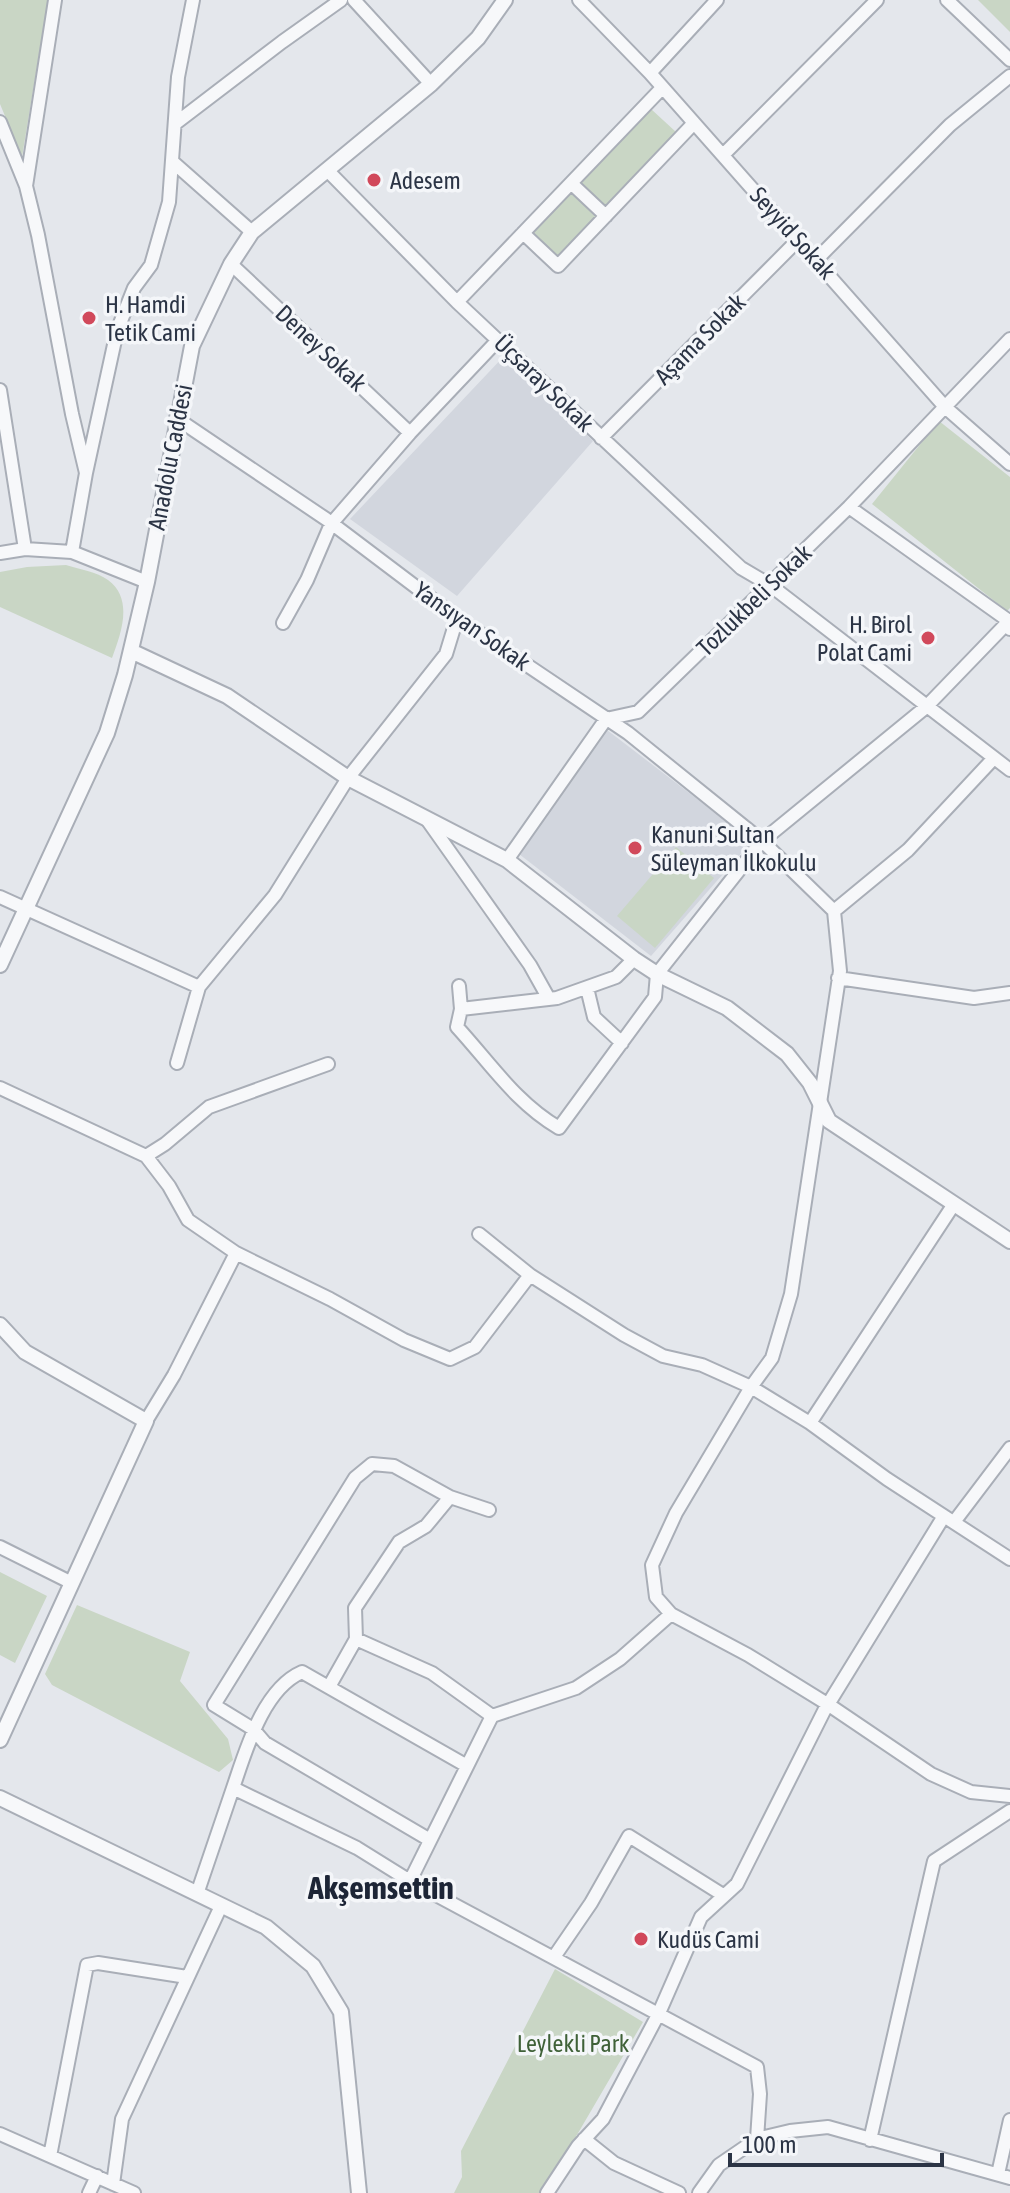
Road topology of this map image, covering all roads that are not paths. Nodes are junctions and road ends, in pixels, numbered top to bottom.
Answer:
1 (55, 0) edge
2 (193, 0) edge
3 (341, 0) edge
4 (354, 0) edge
5 (505, 0) edge
6 (579, 0) edge
7 (717, 0) edge
8 (877, 0) edge
9 (954, 2) edge
10 (1010, 60) edge
11 (650, 73) junction
12 (1010, 76) edge
13 (431, 84) junction
14 (662, 88) junction
15 (0, 122) edge
16 (176, 123) junction
17 (694, 123) junction
18 (723, 155) junction
19 (174, 163) junction
20 (327, 170) junction
21 (571, 183) junction
22 (26, 186) junction
23 (606, 216) junction
24 (252, 232) junction
25 (523, 233) junction
26 (799, 239) junction
27 (817, 259) junction
28 (231, 264) junction
29 (457, 302) junction
30 (1010, 339) edge
31 (498, 340) junction
32 (0, 390) edge
33 (945, 407) junction
34 (176, 418) junction
35 (410, 433) junction
36 (601, 438) junction
37 (1010, 464) edge
38 (86, 473) junction
39 (849, 507) junction
40 (331, 524) junction
41 (25, 549) junction
42 (72, 552) junction
43 (0, 553) edge
44 (147, 582) junction
45 (770, 585) junction
46 (457, 618) junction
47 (1010, 621) edge
48 (283, 623) dead end
49 (1010, 630) edge
50 (131, 651) junction
51 (926, 707) junction
52 (606, 719) junction
53 (994, 758) junction
54 (1010, 770) edge
55 (348, 778) junction
56 (428, 821) junction
57 (762, 841) junction
58 (507, 860) junction
59 (0, 897) edge
60 (28, 908) junction
61 (834, 911) junction
62 (634, 959) junction
63 (0, 965) edge
64 (657, 974) junction
65 (838, 978) junction
66 (459, 986) dead end
67 (199, 987) junction
68 (587, 988) junction
69 (1010, 993) edge
70 (549, 999) junction
71 (461, 1009) junction
72 (622, 1043) junction
73 (177, 1063) dead end
74 (328, 1064) dead end
75 (0, 1088) edge
76 (819, 1102) junction
77 (146, 1156) junction
78 (954, 1204) junction
79 (479, 1234) dead end
80 (1010, 1241) edge
81 (236, 1253) junction
82 (530, 1275) junction
83 (0, 1325) edge
84 (751, 1387) junction
85 (146, 1421) junction
86 (810, 1423) junction
87 (1010, 1448) edge
88 (450, 1497) junction
89 (489, 1510) dead end
90 (949, 1519) junction
91 (0, 1547) edge
92 (1010, 1559) edge
93 (72, 1583) junction
94 (671, 1614) junction
95 (356, 1639) junction
96 (330, 1685) junction
97 (829, 1705) junction
98 (492, 1716) junction
99 (253, 1729) junction
100 (1, 1737) edge
101 (467, 1766) junction
102 (233, 1788) junction
103 (1010, 1796) edge
104 (0, 1798) edge
105 (1010, 1811) edge
106 (430, 1840) junction
107 (410, 1881) junction
108 (197, 1894) junction
109 (723, 1895) junction
110 (221, 1906) junction
111 (554, 1957) junction
112 (187, 1977) junction
113 (659, 2013) junction
114 (1010, 2120) edge
115 (0, 2134) edge
116 (584, 2139) junction
117 (757, 2139) junction
118 (870, 2140) junction
119 (50, 2156) junction
120 (97, 2176) junction
121 (1004, 2176) edge
122 (113, 2184) junction
123 (89, 2193) edge
124 (134, 2193) edge
125 (359, 2193) edge
126 (547, 2193) edge
127 (679, 2193) edge
128 (699, 2193) edge

1 - 22 street
2 - 16 street
3 - 16 street
4 - 13 street
5 - 13 street, Anadolu Caddesi
6 - 11 street, Seyyid Sokak
7 - 11 street
8 - 18 street
9 - 10 street
11 - 14 street, Seyyid Sokak
12 - 27 street
13 - 20 street, Anadolu Caddesi
14 - 17 street, Seyyid Sokak
14 - 21 street
15 - 22 street
16 - 19 street
17 - 18 street, Seyyid Sokak
17 - 23 street
18 - 26 street, Seyyid Sokak
19 - 24 street
19 - 38 street
20 - 24 street, Anadolu Caddesi
20 - 29 street, Üçsaray Sokak
21 - 23 street
21 - 25 street
22 - 38 street
23 - 25 street
24 - 28 street, Anadolu Caddesi
25 - 29 street
26 - 27 street, Seyyid Sokak
26 - 36 street, Aşama Sokak
27 - 33 street, Seyyid Sokak
28 - 34 street, Anadolu Caddesi
28 - 35 street, Deney Sokak
29 - 31 street, Üçsaray Sokak
30 - 33 street, Tozlukbeli Sokak
31 - 35 street
31 - 36 street, Üçsaray Sokak
32 - 41 street
33 - 37 street, Seyyid Sokak
33 - 39 street, Tozlukbeli Sokak
34 - 40 street, Yansıyan Sokak
34 - 44 street, Anadolu Caddesi
35 - 40 street
36 - 45 street, Üçsaray Sokak
38 - 42 street
39 - 45 street, Tozlukbeli Sokak
39 - 47 street
40 - 46 street, Yansıyan Sokak
40 - 48 street
41 - 42 street
41 - 43 street
42 - 44 street
44 - 50 street, Anadolu Caddesi
45 - 51 street, Üçsaray Sokak
45 - 52 street, Tozlukbeli Sokak
46 - 52 street, Yansıyan Sokak
46 - 55 street
47 - 49 street
47 - 51 street
50 - 55 street
50 - 60 street, Anadolu Caddesi
51 - 53 street, Üçsaray Sokak
51 - 57 street
52 - 57 street, Yansıyan Sokak
52 - 58 street
53 - 54 street, Üçsaray Sokak
53 - 61 street
55 - 56 street
55 - 67 street
56 - 58 street
56 - 70 street
57 - 61 street, Yansıyan Sokak
57 - 64 street
58 - 62 street
59 - 60 street
60 - 63 street, Anadolu Caddesi
60 - 67 street
61 - 65 street
62 - 64 street
62 - 68 street
64 - 72 street
64 - 76 street
65 - 69 street
65 - 76 street
66 - 71 street
67 - 73 street
68 - 70 street
68 - 72 street
70 - 71 street
71 - 72 street
74 - 77 street
75 - 77 street
76 - 78 street
76 - 84 street
77 - 81 street
78 - 80 street
78 - 86 street
79 - 82 street
81 - 82 street
81 - 85 street
82 - 84 street
83 - 85 street
84 - 86 street
84 - 94 street
85 - 93 street
86 - 90 street
87 - 90 street
88 - 89 street
88 - 95 street
88 - 99 street
90 - 92 street
90 - 97 street
91 - 93 street
93 - 100 street
94 - 97 street
94 - 98 street
95 - 96 street
95 - 98 street
96 - 99 street
96 - 101 street
97 - 103 street
97 - 109 street
98 - 101 street
99 - 102 street
99 - 106 street
101 - 106 street
102 - 107 street
102 - 108 street
104 - 108 street
105 - 118 street
106 - 107 street
107 - 111 street
108 - 110 street
109 - 111 street
109 - 113 street
110 - 112 street
110 - 125 street
111 - 113 street
112 - 119 street
112 - 122 street
113 - 116 street
113 - 117 street
114 - 121 street
115 - 119 street
116 - 126 street
116 - 127 street
117 - 118 street
117 - 128 street
118 - 121 street
119 - 120 street
120 - 122 street
120 - 123 street
122 - 124 street

